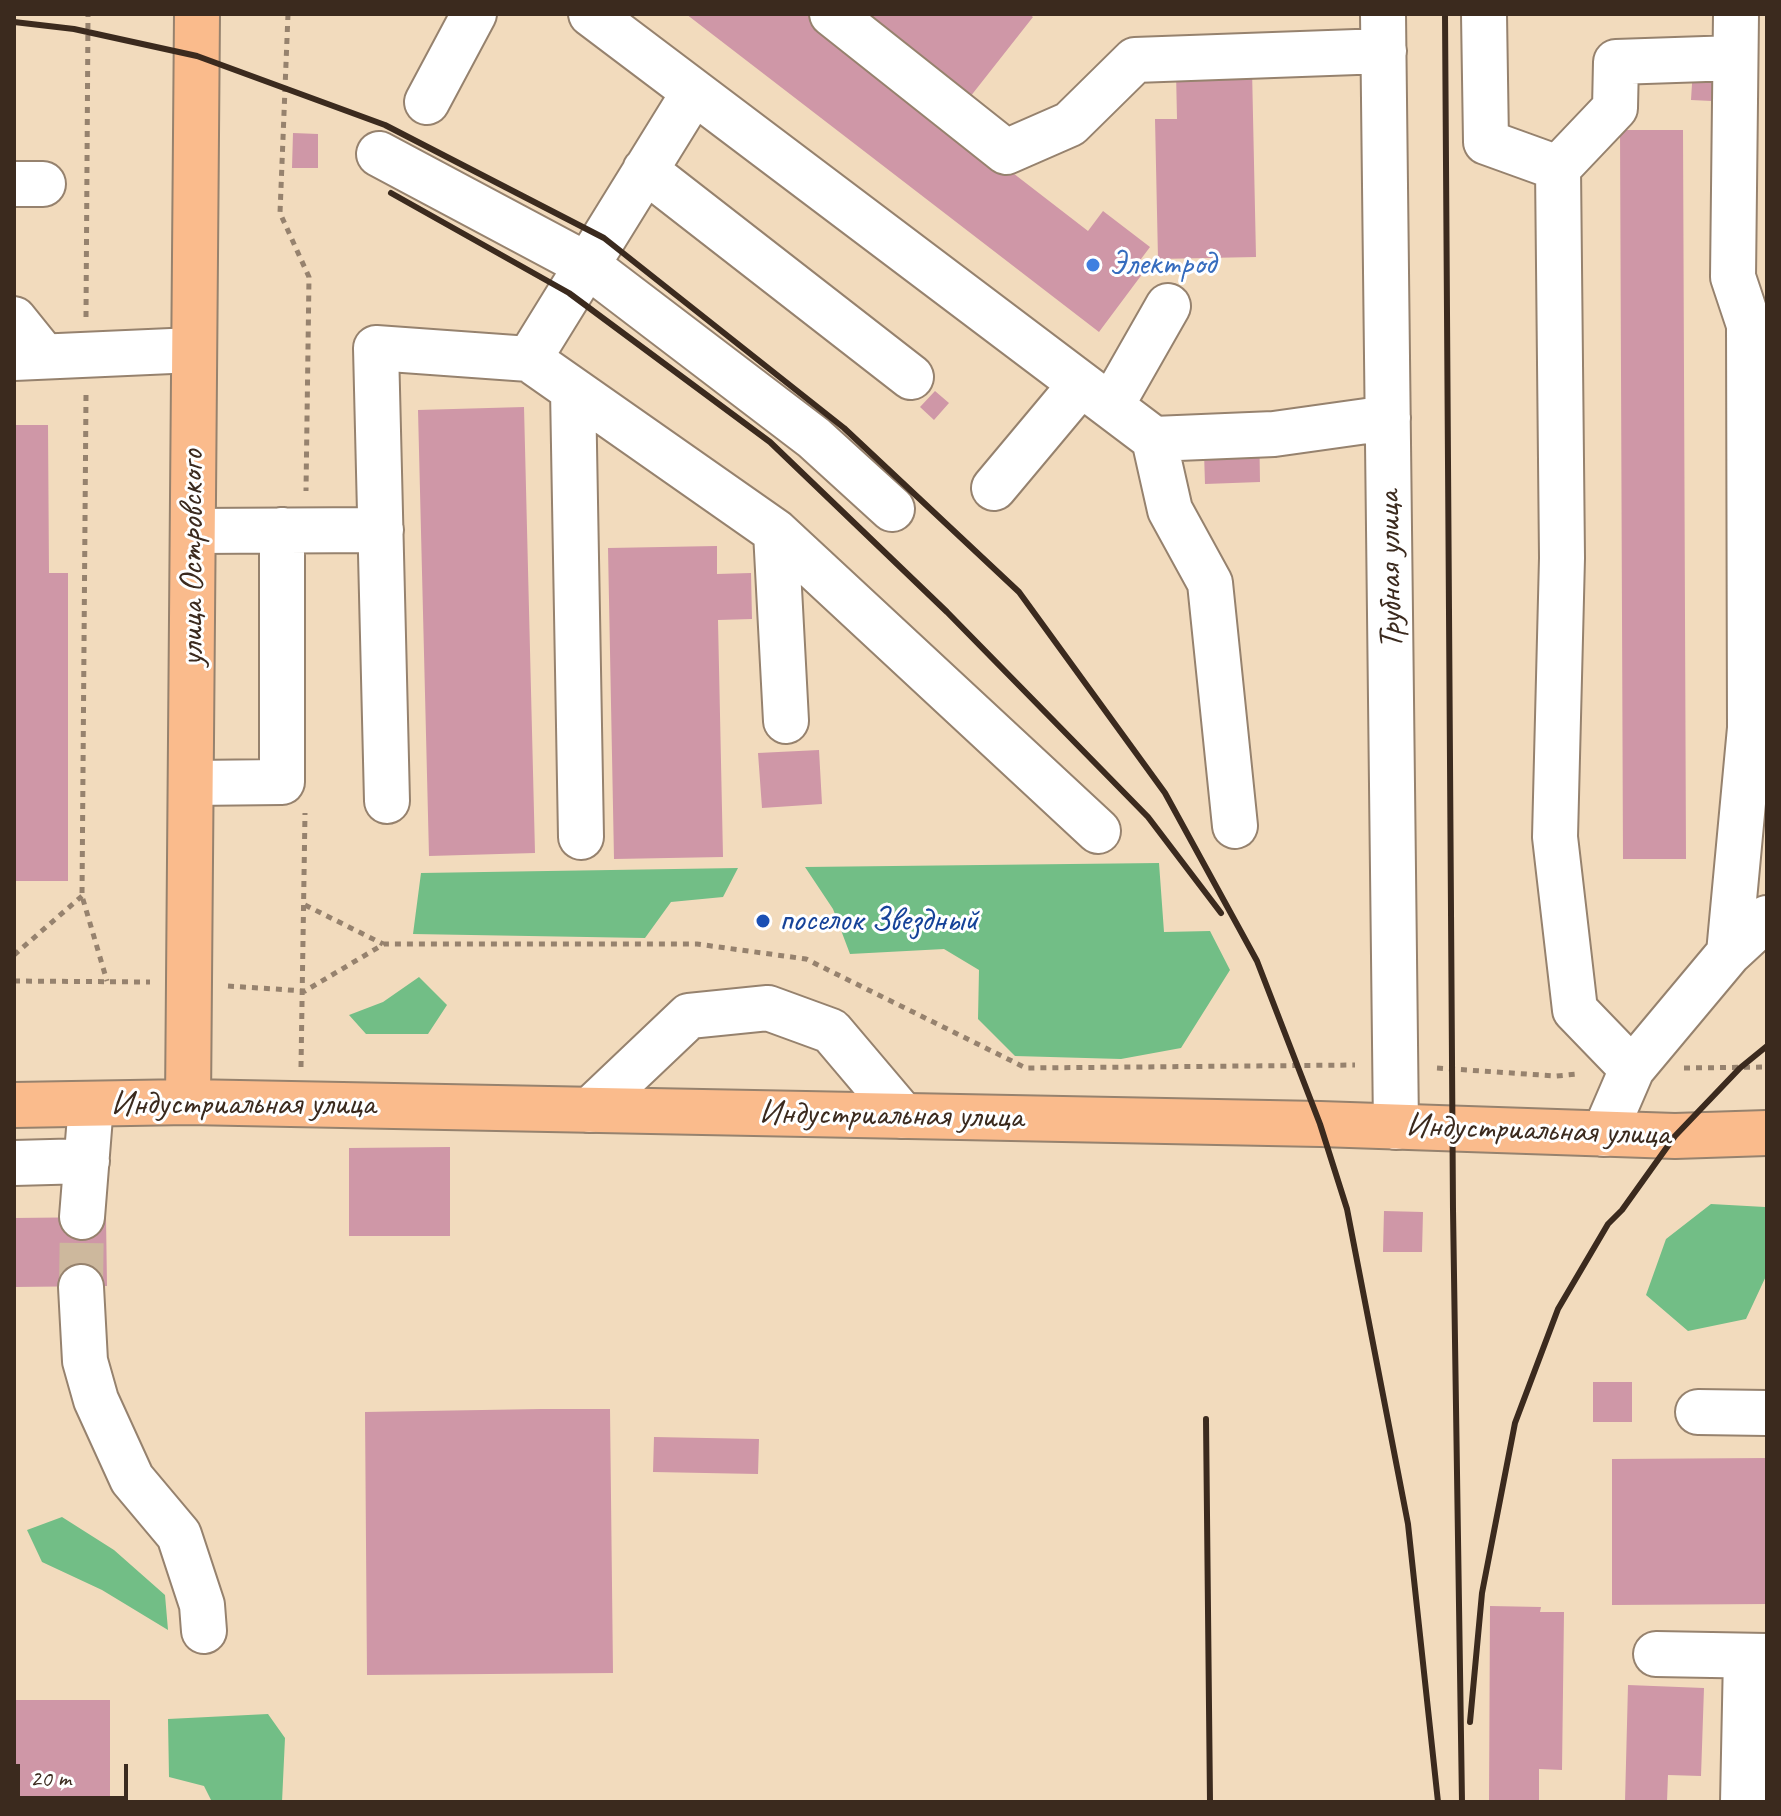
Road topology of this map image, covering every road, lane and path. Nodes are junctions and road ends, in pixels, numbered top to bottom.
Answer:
1 (88, 14) edge
2 (197, 14) edge
3 (474, 14) edge
4 (591, 14) edge
5 (832, 14) edge
6 (1484, 14) edge
7 (1736, 14) edge
8 (1383, 33) edge
9 (1735, 58) junction
10 (694, 92) junction
11 (427, 102) dead end
12 (379, 154) dead end
13 (1558, 168) junction
14 (645, 170) junction
15 (587, 265) junction
16 (1168, 306) dead end
17 (14, 319) edge
18 (1758, 324) edge
19 (194, 350) junction
20 (86, 353) junction
21 (29, 356) edge
22 (529, 359) junction
23 (911, 377) dead end
24 (573, 390) junction
25 (1096, 395) junction
26 (1388, 418) junction
27 (1154, 439) junction
28 (994, 488) dead end
29 (892, 509) dead end
30 (282, 530) junction
31 (381, 530) junction
32 (193, 531) junction
33 (776, 532) junction
34 (786, 721) dead end
35 (191, 783) junction
36 (387, 801) dead end
37 (1235, 826) dead end
38 (1098, 831) dead end
39 (581, 837) dead end
40 (82, 896) junction
41 (305, 905) dead end
42 (1767, 918) edge
43 (384, 944) junction
44 (1729, 953) junction
45 (14, 955) edge
46 (14, 981) edge
47 (107, 981) junction
48 (189, 983) junction
49 (1395, 1066) junction
50 (1767, 1067) edge
51 (1632, 1069) junction
52 (188, 1102) junction
53 (91, 1104) junction
54 (14, 1105) edge
55 (590, 1110) junction
56 (903, 1116) junction
57 (1396, 1127) junction
58 (1767, 1133) edge
59 (1604, 1134) junction
60 (87, 1161) junction
61 (14, 1163) edge
62 (82, 1217) tunnel mouth
63 (81, 1287) tunnel mouth
64 (1698, 1412) dead end
65 (1767, 1413) edge
66 (204, 1631) dead end
67 (1656, 1654) dead end
68 (1756, 1656) edge
69 (1743, 1802) edge

1 - 20 path
2 - 19 main road, улица Островского
3 - 11 street
4 - 10 street
5 - 8 street
6 - 13 street
7 - 9 street
8 - 26 street, Трубная улица
9 - 13 street
9 - 18 street
10 - 14 street
10 - 25 street
12 - 15 street
13 - 51 street
14 - 15 street
14 - 23 street
15 - 22 street
15 - 29 street
16 - 25 street
17 - 21 street
18 - 44 street
19 - 20 street
19 - 32 main road, улица Островского
20 - 21 street
20 - 40 path
22 - 24 street
22 - 31 street
24 - 33 street
24 - 39 street
25 - 27 street
25 - 28 street
26 - 27 street
26 - 49 street, Трубная улица
27 - 37 street
30 - 31 street
30 - 32 street
30 - 35 street
31 - 36 street
32 - 35 main road, улица Островского
33 - 34 street
33 - 38 street
35 - 48 main road, улица Островского
40 - 45 path
40 - 47 path
41 - 43 path
42 - 44 street
43 - 48 path
43 - 49 path
44 - 51 street
46 - 47 path
47 - 48 path
48 - 52 main road, улица Островского
49 - 51 path
49 - 57 street, Трубная улица
50 - 51 path
51 - 59 street
52 - 53 main road, Индустриальная улица
52 - 55 main road, Индустриальная улица
53 - 54 main road, Индустриальная улица
53 - 60 street
55 - 56 main road, Индустриальная улица
55 - 56 street
56 - 57 main road, Индустриальная улица
57 - 59 main road, Индустриальная улица
58 - 59 main road, Индустриальная улица
60 - 61 street
60 - 62 street
63 - 66 street
64 - 65 street
67 - 68 street
68 - 69 street

